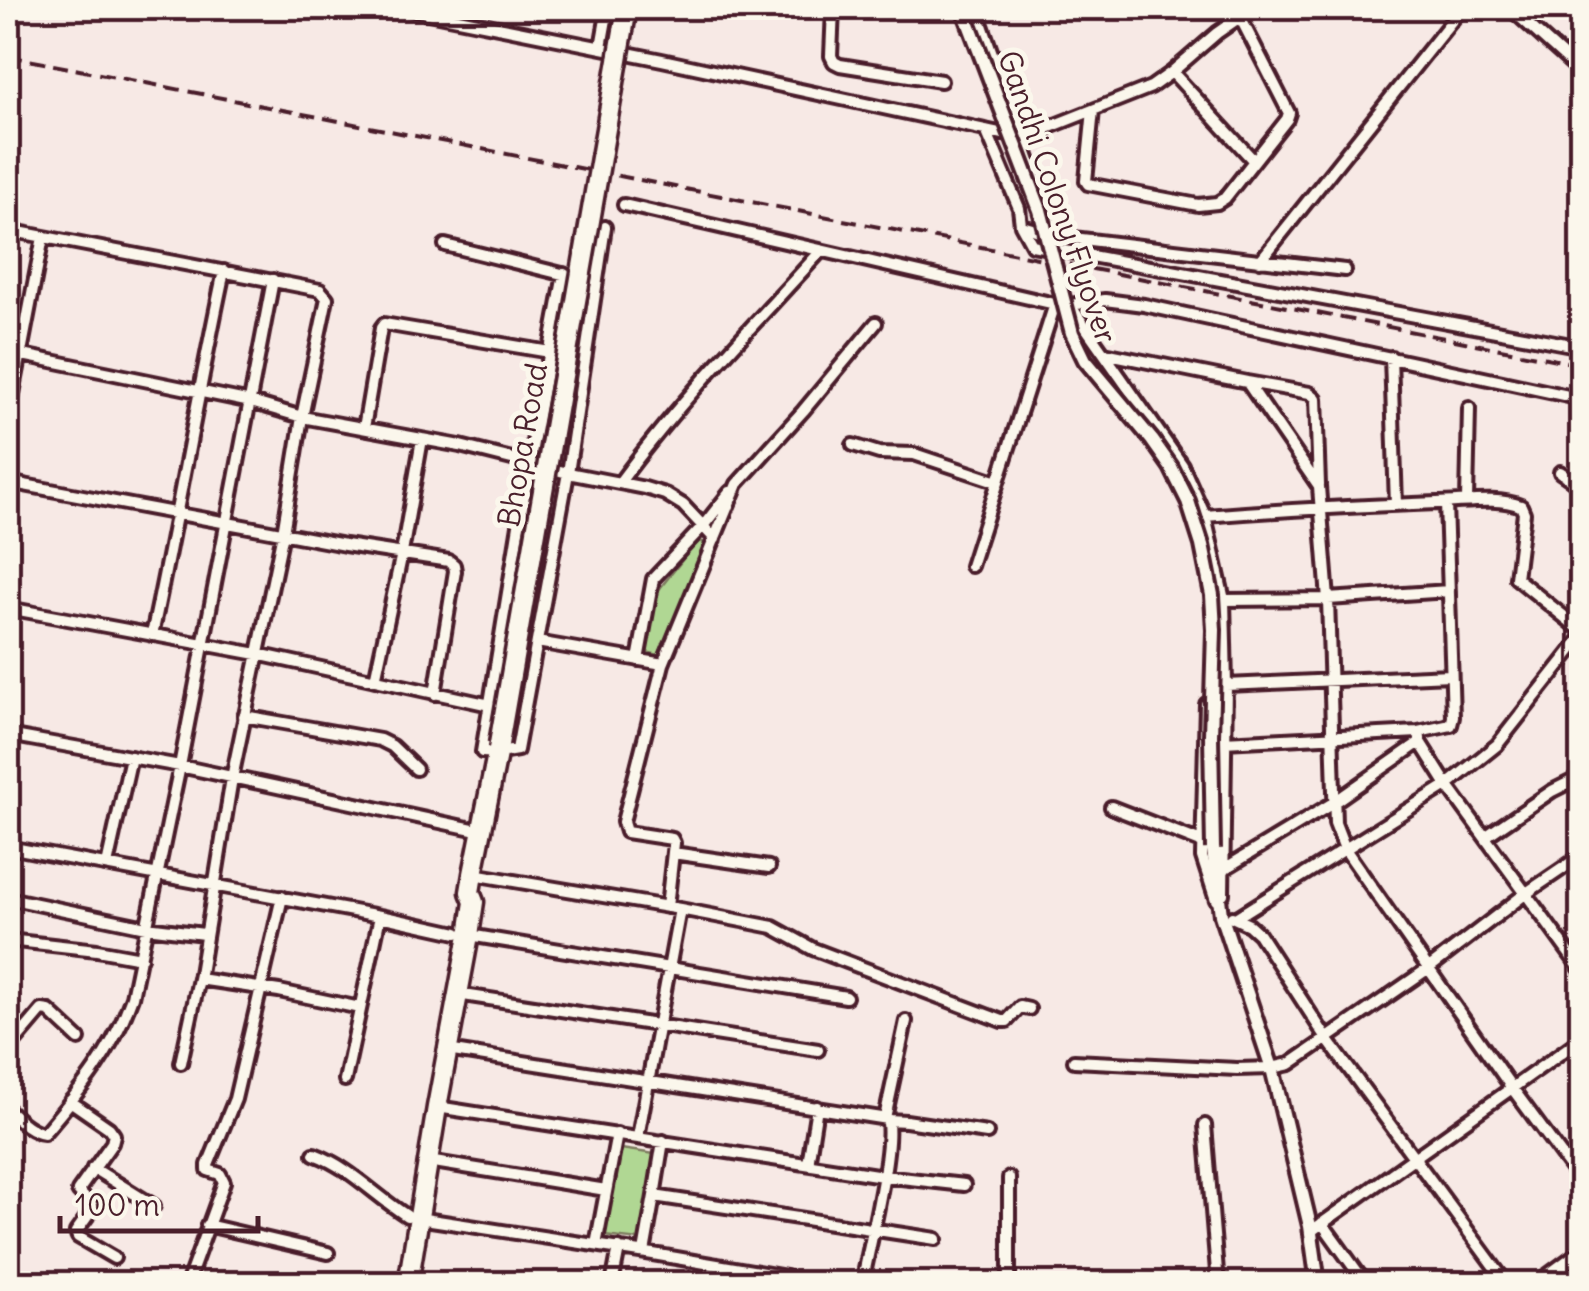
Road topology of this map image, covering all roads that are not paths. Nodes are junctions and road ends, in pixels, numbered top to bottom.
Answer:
1 (402, 8) edge
2 (608, 8) edge
3 (627, 8) edge
4 (815, 8) edge
5 (831, 8) edge
6 (963, 8) edge
7 (976, 8) edge
8 (1264, 8) edge
9 (1462, 8) edge
10 (1510, 8) edge
11 (434, 11) edge
12 (1240, 17) junction
13 (601, 48) junction
14 (1172, 72) junction
15 (1582, 74) edge
16 (941, 81) dead end
17 (1093, 110) junction
18 (986, 130) junction
19 (1022, 138) junction
20 (1254, 160) junction
21 (624, 205) dead end
22 (1021, 225) junction
23 (605, 227) dead end
24 (8, 230) edge
25 (1056, 236) junction
26 (43, 237) junction
27 (445, 245) dead end
28 (826, 251) junction
29 (1260, 261) junction
30 (1344, 270) dead end
31 (224, 271) junction
32 (564, 274) junction
33 (273, 280) junction
34 (596, 283) junction
35 (1054, 304) junction
36 (1070, 305) junction
37 (876, 324) dead end
38 (1582, 348) edge
39 (8, 352) edge
40 (550, 352) junction
41 (1104, 353) junction
42 (21, 355) junction
43 (1391, 357) junction
44 (1247, 382) junction
45 (198, 392) junction
46 (1582, 398) edge
47 (251, 402) junction
48 (1469, 408) dead end
49 (302, 417) junction
50 (8, 420) edge
51 (364, 428) junction
52 (422, 439) junction
53 (854, 445) dead end
54 (528, 464) junction
55 (1560, 472) dead end
56 (568, 473) junction
57 (8, 482) edge
58 (620, 482) junction
59 (998, 482) junction
60 (737, 484) junction
61 (1319, 487) junction
62 (1582, 487) edge
63 (1467, 502) junction
64 (1446, 503) junction
65 (1396, 504) junction
66 (1322, 507) junction
67 (178, 512) junction
68 (1205, 516) junction
69 (226, 521) junction
70 (704, 525) junction
71 (283, 533) junction
72 (715, 539) junction
73 (402, 553) junction
74 (971, 566) dead end
75 (1449, 591) junction
76 (1328, 598) junction
77 (1224, 600) junction
78 (8, 608) edge
79 (1582, 634) edge
80 (152, 635) junction
81 (1208, 636) dead end
82 (537, 642) junction
83 (203, 644) junction
84 (258, 654) junction
85 (638, 660) junction
86 (663, 664) junction
87 (1450, 675) junction
88 (375, 680) junction
89 (1329, 680) junction
90 (1226, 686) junction
91 (435, 694) junction
92 (490, 705) junction
93 (244, 716) junction
94 (8, 735) edge
95 (1333, 737) junction
96 (1420, 737) junction
97 (1223, 742) junction
98 (499, 748) junction
99 (131, 758) junction
100 (180, 766) junction
101 (416, 769) dead end
102 (1582, 776) edge
103 (232, 778) junction
104 (1447, 785) junction
105 (1333, 802) junction
106 (1111, 808) dead end
107 (482, 831) junction
108 (1485, 837) junction
109 (1207, 846) junction
110 (8, 847) edge
111 (1345, 849) junction
112 (673, 853) junction
113 (1580, 858) edge
114 (108, 864) junction
115 (768, 867) dead end
116 (1224, 869) junction
117 (157, 874) junction
118 (472, 883) junction
119 (213, 884) junction
120 (1525, 894) junction
121 (282, 897) junction
122 (8, 898) edge
123 (667, 907) junction
124 (680, 909) junction
125 (1221, 915) junction
126 (380, 916) junction
127 (1237, 918) junction
128 (146, 927) junction
129 (204, 934) junction
130 (463, 934) junction
131 (8, 940) edge
132 (142, 958) junction
133 (669, 966) junction
134 (1428, 968) junction
135 (1582, 971) edge
136 (198, 979) junction
137 (260, 989) junction
138 (457, 994) junction
139 (846, 997) dead end
140 (360, 1008) junction
141 (1030, 1009) dead end
142 (906, 1021) dead end
143 (659, 1024) junction
144 (79, 1038) dead end
145 (1582, 1038) edge
146 (1327, 1039) junction
147 (8, 1050) edge
148 (448, 1050) junction
149 (818, 1050) dead end
150 (1074, 1060) dead end
151 (181, 1063) dead end
152 (1272, 1068) junction
153 (345, 1080) dead end
154 (648, 1080) junction
155 (1512, 1088) junction
156 (70, 1101) junction
157 (437, 1107) junction
158 (817, 1107) junction
159 (8, 1110) edge
160 (886, 1119) junction
161 (1204, 1126) dead end
162 (986, 1133) dead end
163 (617, 1134) junction
164 (638, 1137) junction
165 (663, 1142) junction
166 (314, 1154) dead end
167 (1413, 1158) junction
168 (428, 1160) junction
169 (808, 1164) junction
170 (93, 1168) junction
171 (882, 1176) junction
172 (1009, 1178) dead end
173 (1582, 1183) edge
174 (964, 1185) dead end
175 (606, 1190) junction
176 (654, 1196) junction
177 (154, 1206) dead end
178 (412, 1217) junction
179 (208, 1225) junction
180 (1316, 1228) junction
181 (872, 1230) junction
182 (936, 1240) dead end
183 (596, 1245) junction
184 (619, 1248) junction
185 (1582, 1250) edge
186 (644, 1252) junction
187 (328, 1254) dead end
188 (114, 1258) dead end
189 (787, 1277) dead end
190 (187, 1284) edge
191 (396, 1284) edge
192 (408, 1284) edge
193 (612, 1284) edge
194 (862, 1284) edge
195 (1009, 1284) edge
196 (1218, 1284) edge
197 (1318, 1284) edge
198 (1366, 1284) edge
199 (1507, 1284) edge
200 (1536, 1284) edge

1 - 11 street
2 - 13 street
3 - 98 main road, Bhopa Road, bridge
4 - 5 street
5 - 16 street
6 - 109 street, Gandhi Colony Flyover, bridge
7 - 19 street
8 - 12 street
9 - 29 street
10 - 15 street
11 - 13 street
12 - 14 street
12 - 20 street
13 - 18 street
14 - 17 street
14 - 20 street
17 - 19 street
17 - 20 street
18 - 19 street
18 - 22 street
19 - 25 street
21 - 28 street
22 - 25 street
22 - 38 street
23 - 34 street
24 - 26 street
25 - 29 street
26 - 31 street
26 - 42 street
27 - 32 street
28 - 35 street
28 - 58 street
29 - 30 street
31 - 33 street
31 - 45 street
32 - 34 street
32 - 40 street
33 - 47 street
33 - 49 street
34 - 56 street
35 - 36 street
35 - 59 street
36 - 41 street
36 - 43 street
37 - 60 street
39 - 42 street
40 - 51 street
40 - 54 street
41 - 44 street
41 - 68 street
42 - 45 street
42 - 50 street
43 - 46 street
43 - 65 street
44 - 61 street
44 - 61 street
45 - 47 street
45 - 67 street
47 - 49 street
47 - 69 street
48 - 63 street
49 - 51 street
49 - 71 street
51 - 52 street
52 - 54 street
52 - 73 street
53 - 59 street
54 - 56 street
54 - 92 street
55 - 62 street
56 - 58 street
56 - 82 street
57 - 67 street
58 - 70 street
59 - 74 street
60 - 70 street
60 - 72 street
61 - 66 street
63 - 64 street
63 - 79 street
64 - 65 street
64 - 75 street
65 - 66 street
66 - 68 street
66 - 76 street
67 - 69 street
67 - 80 street
68 - 77 street
69 - 71 street
69 - 83 street
70 - 72 street
70 - 85 street
71 - 73 street
71 - 84 street
72 - 86 street
73 - 88 street
73 - 91 street
75 - 76 street
75 - 87 street
76 - 77 street
76 - 89 street
77 - 90 street
78 - 80 street
79 - 104 street
80 - 83 street
81 - 109 street
82 - 85 street
82 - 98 street
83 - 84 street
83 - 100 street
84 - 88 street
84 - 93 street
85 - 86 street
86 - 112 street
87 - 89 street
87 - 96 street
88 - 91 street
89 - 90 street
89 - 95 street
90 - 97 street
91 - 92 street
92 - 98 street
93 - 101 street
93 - 103 street
94 - 99 street
95 - 96 street
95 - 97 street
95 - 105 street
96 - 104 street
96 - 105 street
97 - 116 street
98 - 107 main road, Bhopa Road
99 - 100 street
99 - 114 street
100 - 103 street
100 - 117 street
102 - 108 street
103 - 107 street
103 - 119 street
104 - 108 street
104 - 111 street
105 - 111 street
105 - 116 street
106 - 109 street
107 - 118 main road, Bhopa Road
108 - 120 street
109 - 125 street
110 - 114 street
111 - 127 street
111 - 134 street
112 - 115 street
112 - 123 street
113 - 120 street
114 - 117 street
116 - 125 street
117 - 119 street
117 - 128 street
118 - 123 street
118 - 130 main road, Bhopa Road
119 - 121 street
119 - 129 street
120 - 134 street
120 - 135 street
121 - 126 street
121 - 137 street
122 - 128 street
123 - 124 street
124 - 133 street
124 - 141 street
125 - 127 street
125 - 152 street
126 - 130 street
126 - 140 street
127 - 146 street
128 - 129 street
128 - 132 street
129 - 136 street
130 - 133 street
130 - 138 main road, Bhopa Road
130 - 178 main road, Bhopa Road
131 - 132 street
132 - 156 street
133 - 139 street
133 - 143 street
134 - 146 street
134 - 155 street
136 - 137 street
136 - 151 street
137 - 140 street
137 - 179 street
138 - 143 street
138 - 148 main road, Bhopa Road
140 - 153 street
142 - 160 street
143 - 149 street
143 - 154 street
144 - 147 street
145 - 155 street
146 - 152 street
146 - 167 street
148 - 154 street
148 - 157 main road, Bhopa Road
150 - 152 street
152 - 180 street
154 - 158 street
154 - 164 street
155 - 167 street
155 - 173 street
156 - 159 street
156 - 170 street
157 - 163 street
157 - 168 main road, Bhopa Road
158 - 160 street
158 - 169 street
160 - 162 street
160 - 171 street
161 - 196 street
163 - 164 street
163 - 175 street
164 - 165 street
165 - 169 street
165 - 176 street
166 - 178 street
167 - 180 street
167 - 199 street
168 - 175 street
168 - 178 main road, Bhopa Road
169 - 171 street
170 - 177 street
170 - 188 street
171 - 174 street
171 - 181 street
172 - 195 street
175 - 183 street
176 - 181 street
176 - 186 street
178 - 183 street
178 - 191 main road, Bhopa Road
178 - 192 main road, Bhopa Road
179 - 187 street
179 - 190 street
180 - 197 street
180 - 198 street
181 - 182 street
181 - 194 street
183 - 184 street
184 - 186 street
184 - 193 street
185 - 200 street
186 - 189 street

